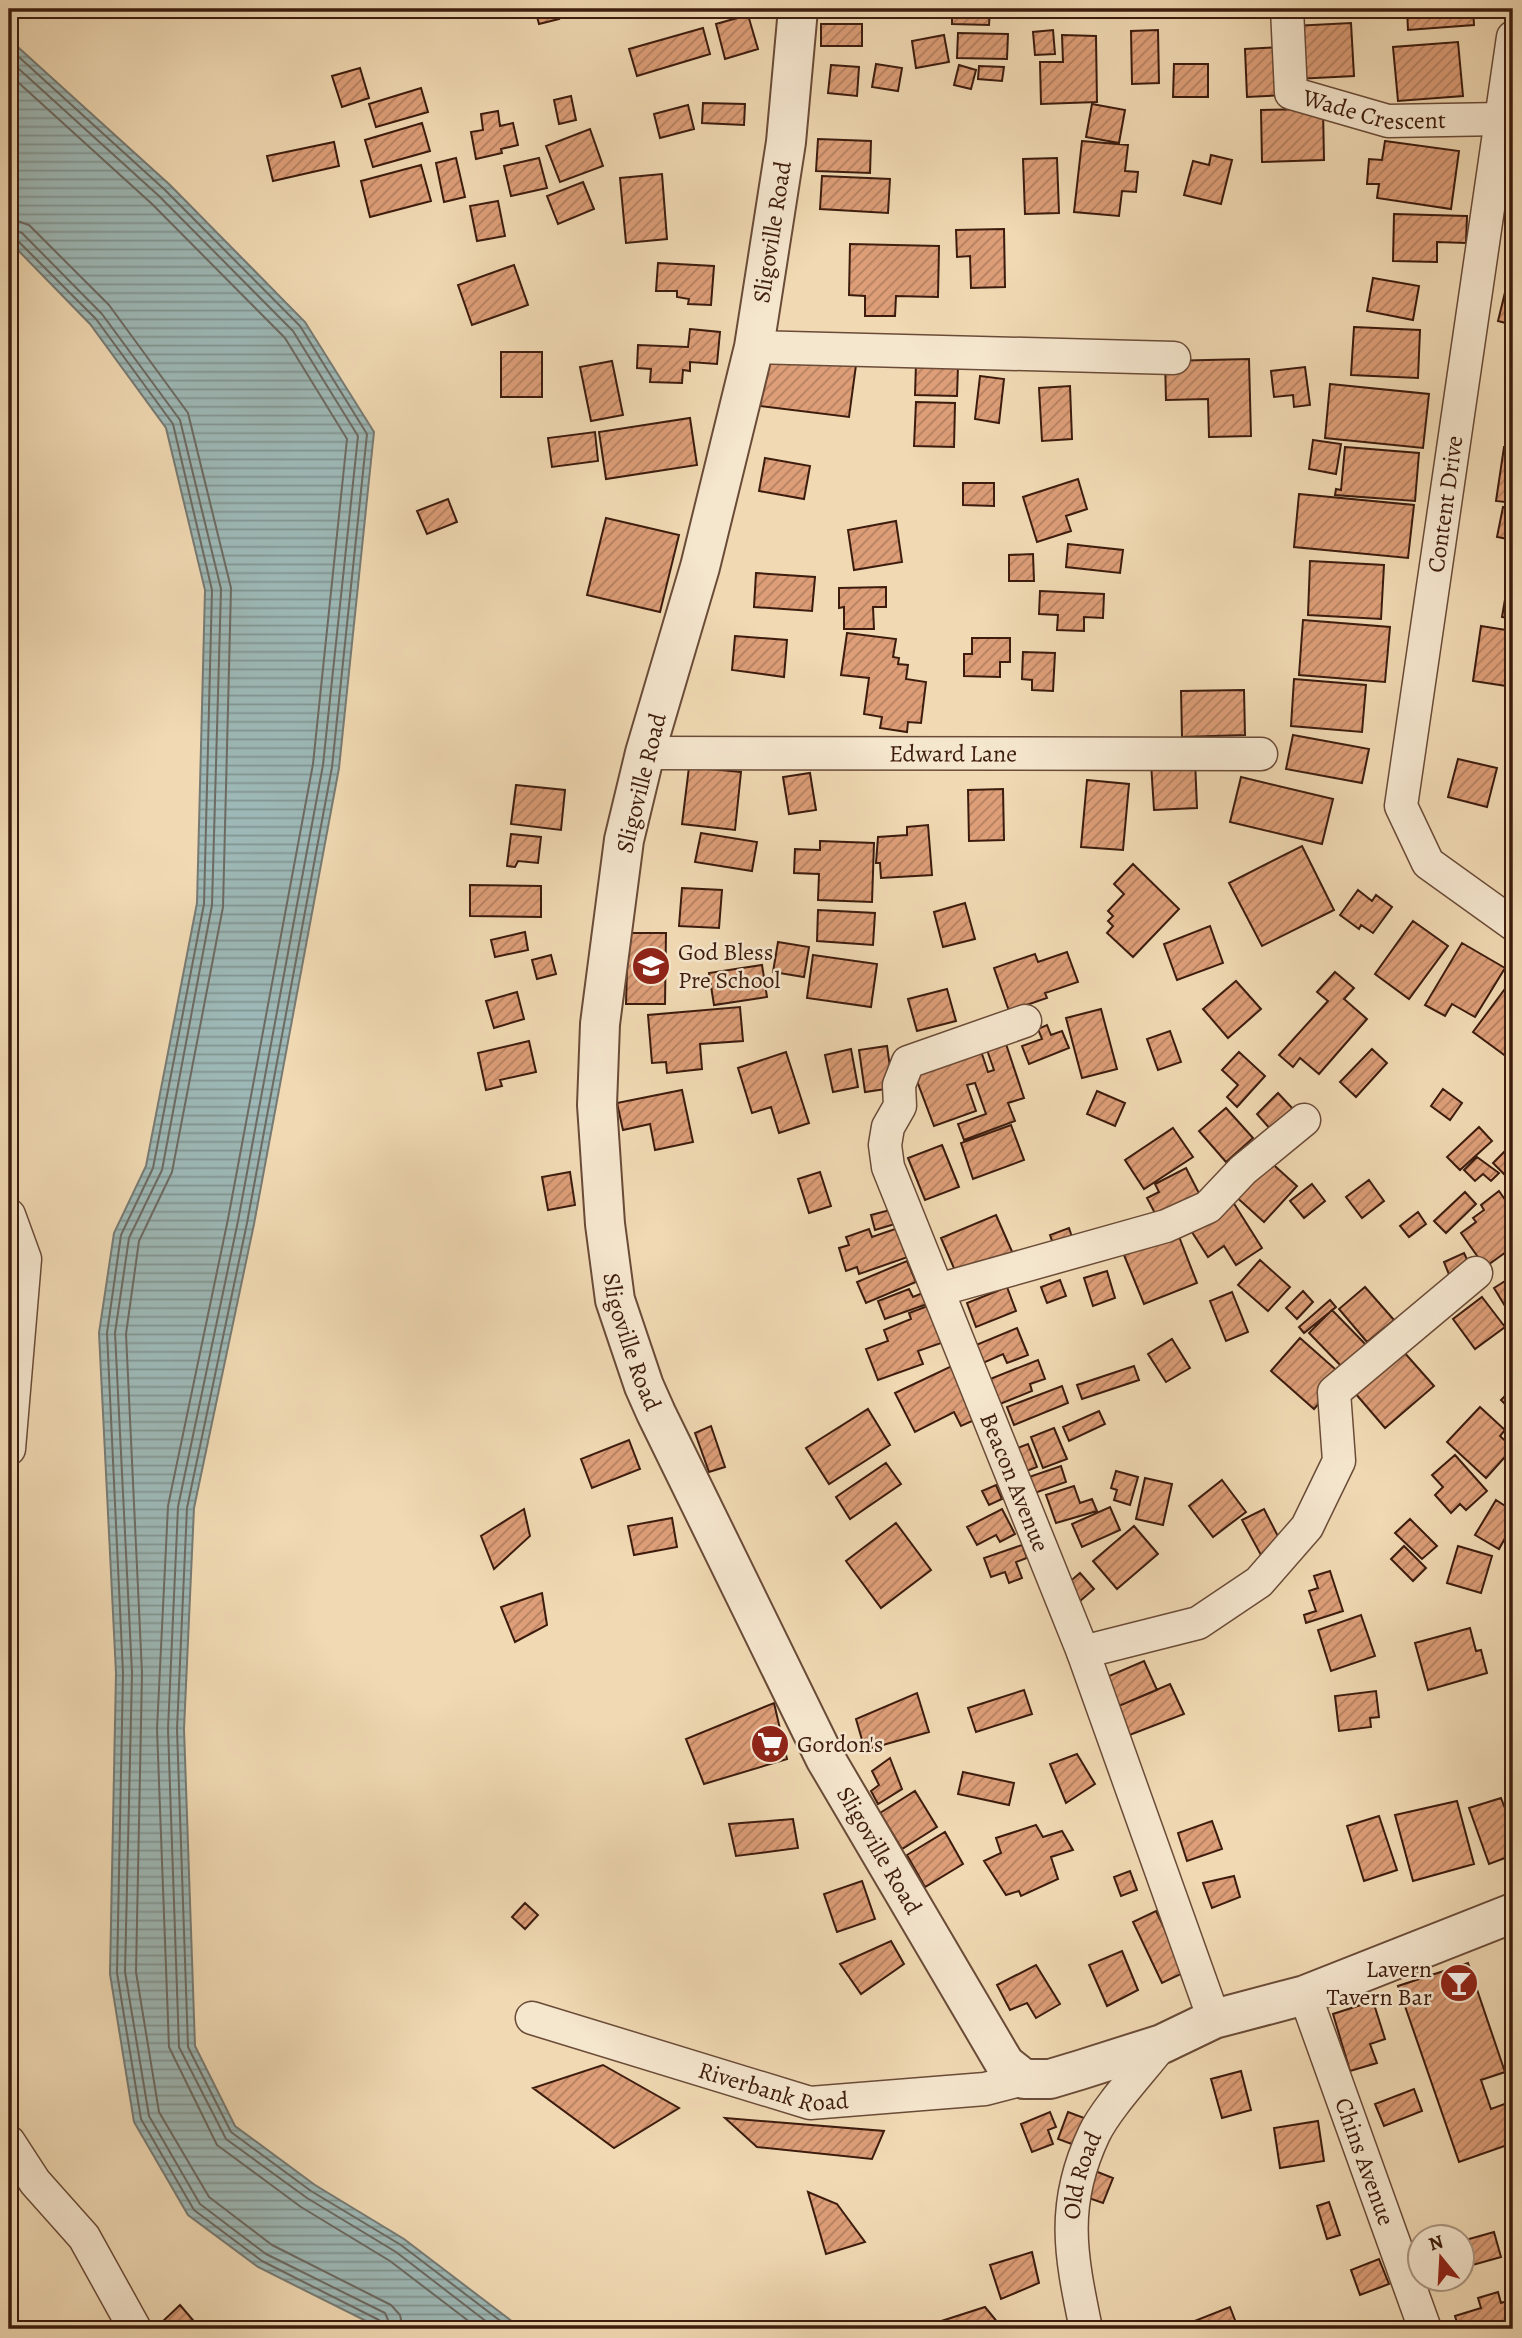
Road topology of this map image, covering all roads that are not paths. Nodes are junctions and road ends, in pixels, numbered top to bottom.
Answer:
1 (798, 9) edge
2 (1287, 9) edge
3 (1513, 37) edge
4 (1502, 119) junction
5 (754, 347) junction
6 (1174, 358) dead end
7 (645, 753) junction
8 (1261, 754) dead end
9 (1513, 924) edge
10 (1025, 1021) dead end
11 (1304, 1120) dead end
12 (9, 1215) edge
13 (1476, 1273) dead end
14 (938, 1290) junction
15 (9, 1449) edge
16 (1083, 1652) junction
17 (1513, 1913) edge
18 (1305, 1995) junction
19 (532, 2018) dead end
20 (1214, 2019) junction
21 (1162, 2044) junction
22 (1024, 2080) junction
23 (9, 2142) edge
24 (135, 2329) edge
25 (1086, 2329) edge
26 (1426, 2329) edge

1 - 5 street, Sligoville Road
2 - 4 street, Wade Crescent
3 - 4 street, Content Drive
4 - 9 street, Content Drive
5 - 6 street
5 - 7 street, Sligoville Road
7 - 8 street, Edward Lane
7 - 22 street, Sligoville Road
10 - 14 street, Beacon Avenue
11 - 14 street
12 - 15 street
13 - 16 street
14 - 16 street, Beacon Avenue
16 - 20 street, Beacon Avenue
17 - 18 street
18 - 20 street
18 - 26 street, Chins Avenue
19 - 22 street, Riverbank Road
20 - 21 street
21 - 22 street
21 - 25 street, Old Road
23 - 24 street

